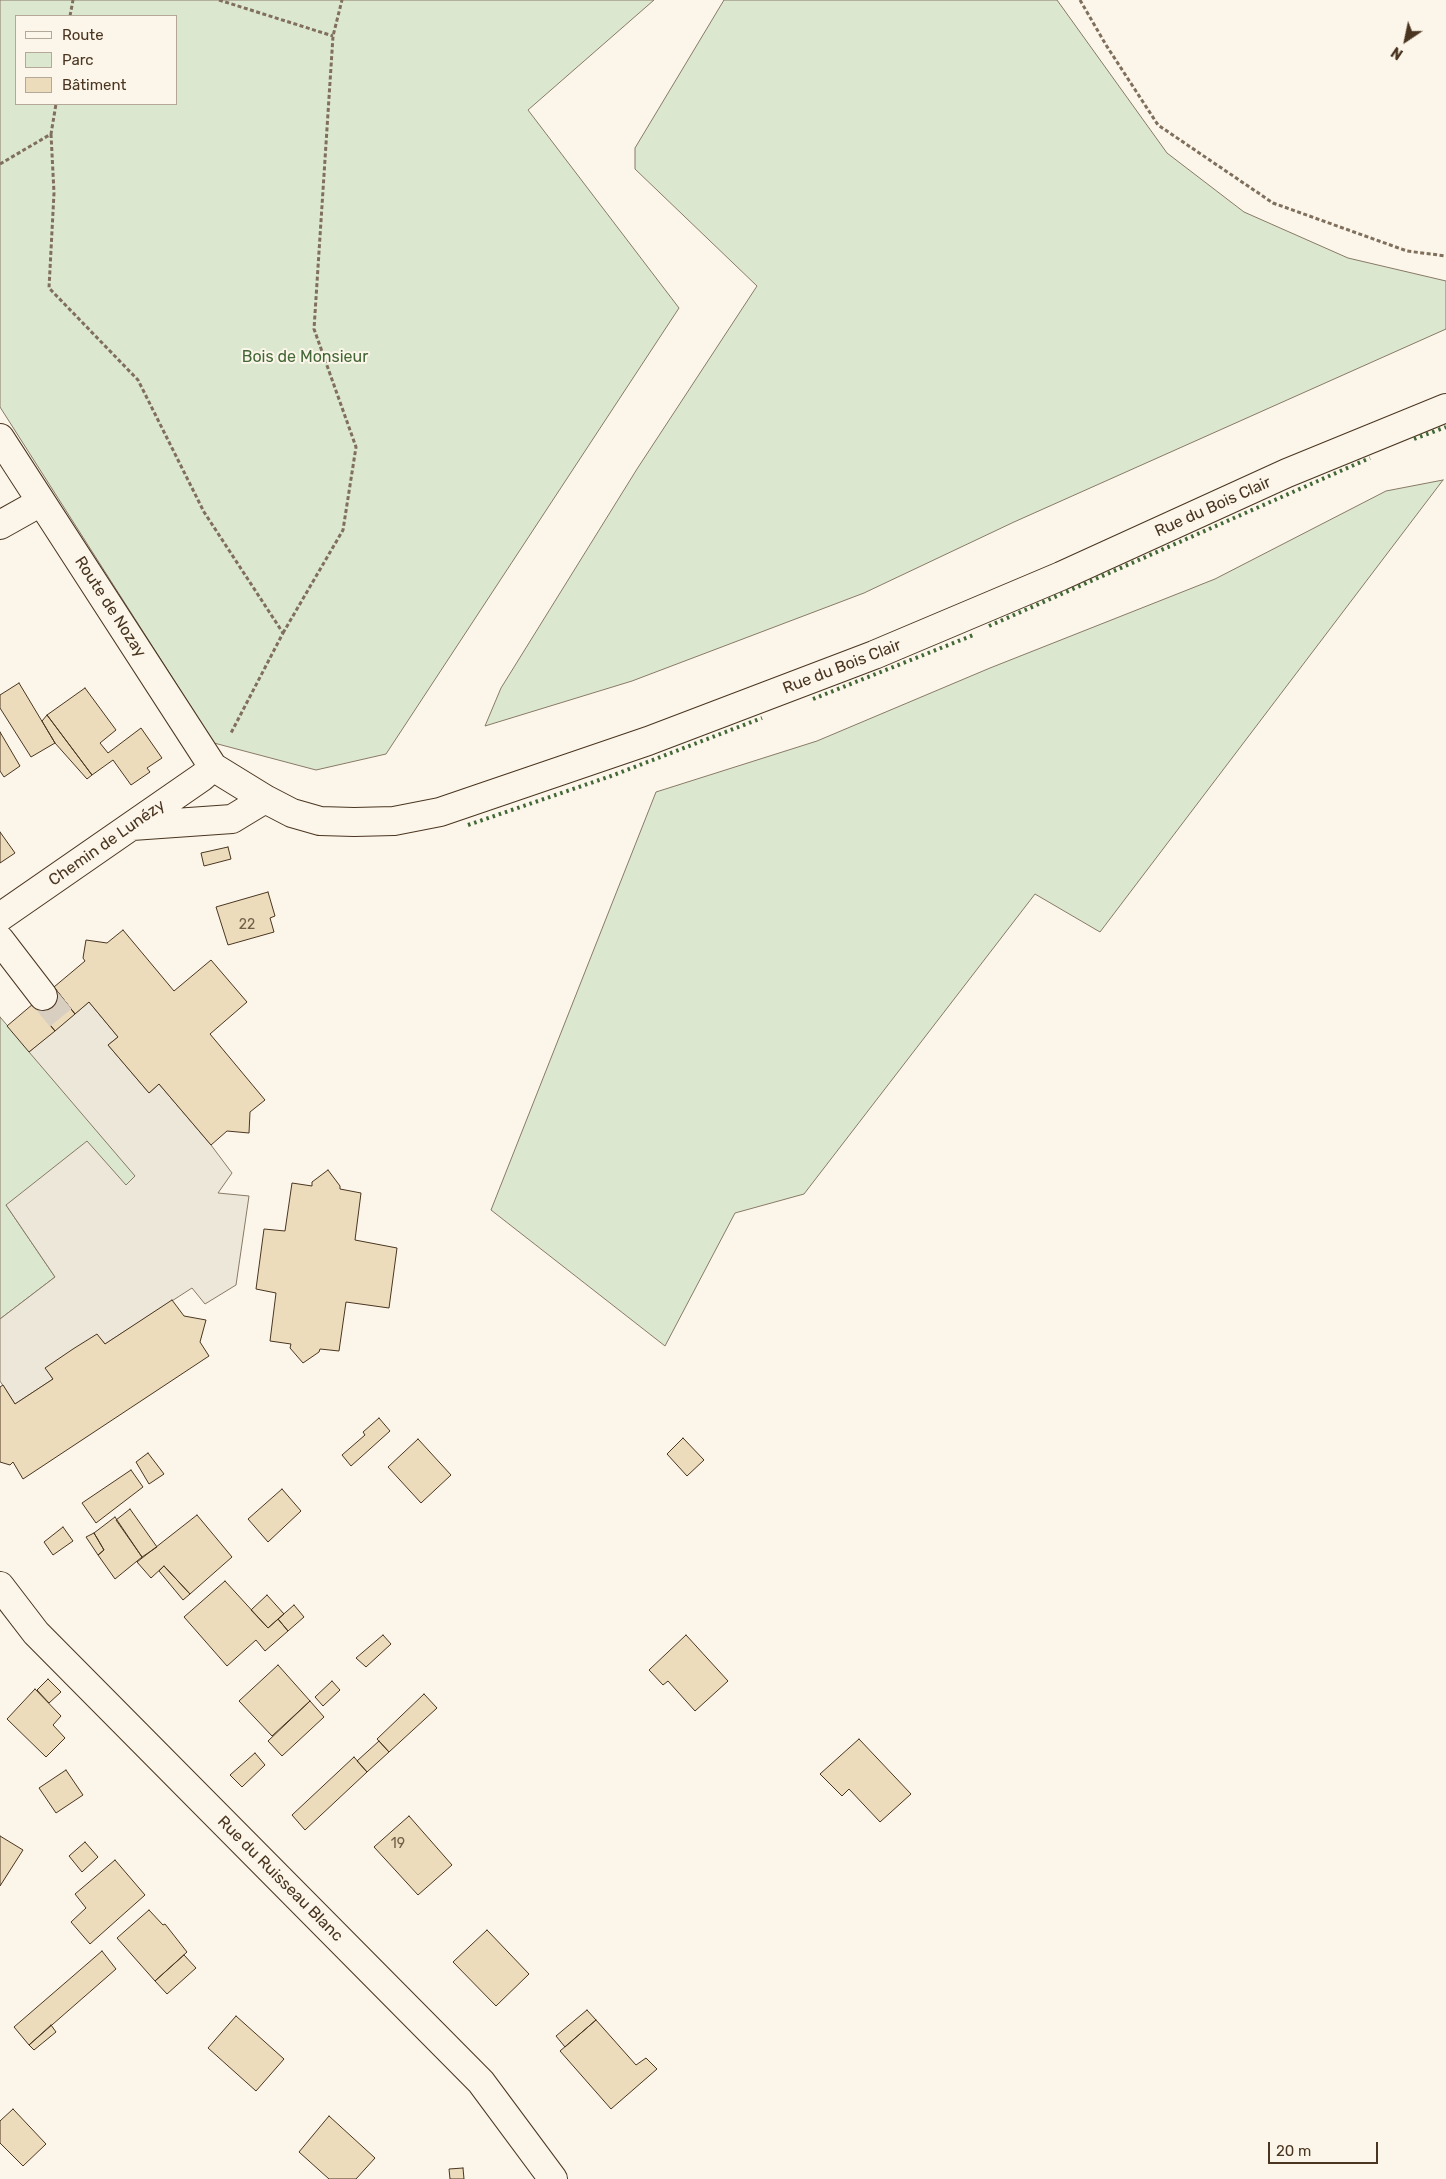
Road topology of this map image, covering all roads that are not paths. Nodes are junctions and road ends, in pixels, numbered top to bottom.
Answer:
1 (1446, 408) edge
2 (0, 438) edge
3 (41, 502) junction
4 (0, 525) edge
5 (218, 770) junction
6 (265, 799) junction
7 (132, 826) junction
8 (0, 917) edge
9 (0, 940) edge
10 (43, 996) tunnel mouth
11 (0, 1586) edge
12 (553, 2179) edge

1 - 6 street, Rue du Bois Clair
2 - 3 street, Route de Nozay
3 - 4 street
3 - 5 street, Route de Nozay
5 - 6 street, Rue du Bois Clair
5 - 7 street, Chemin de Lunézy
6 - 7 street
7 - 8 street, Chemin de Lunézy
9 - 10 street
11 - 12 street, Rue du Ruisseau Blanc

